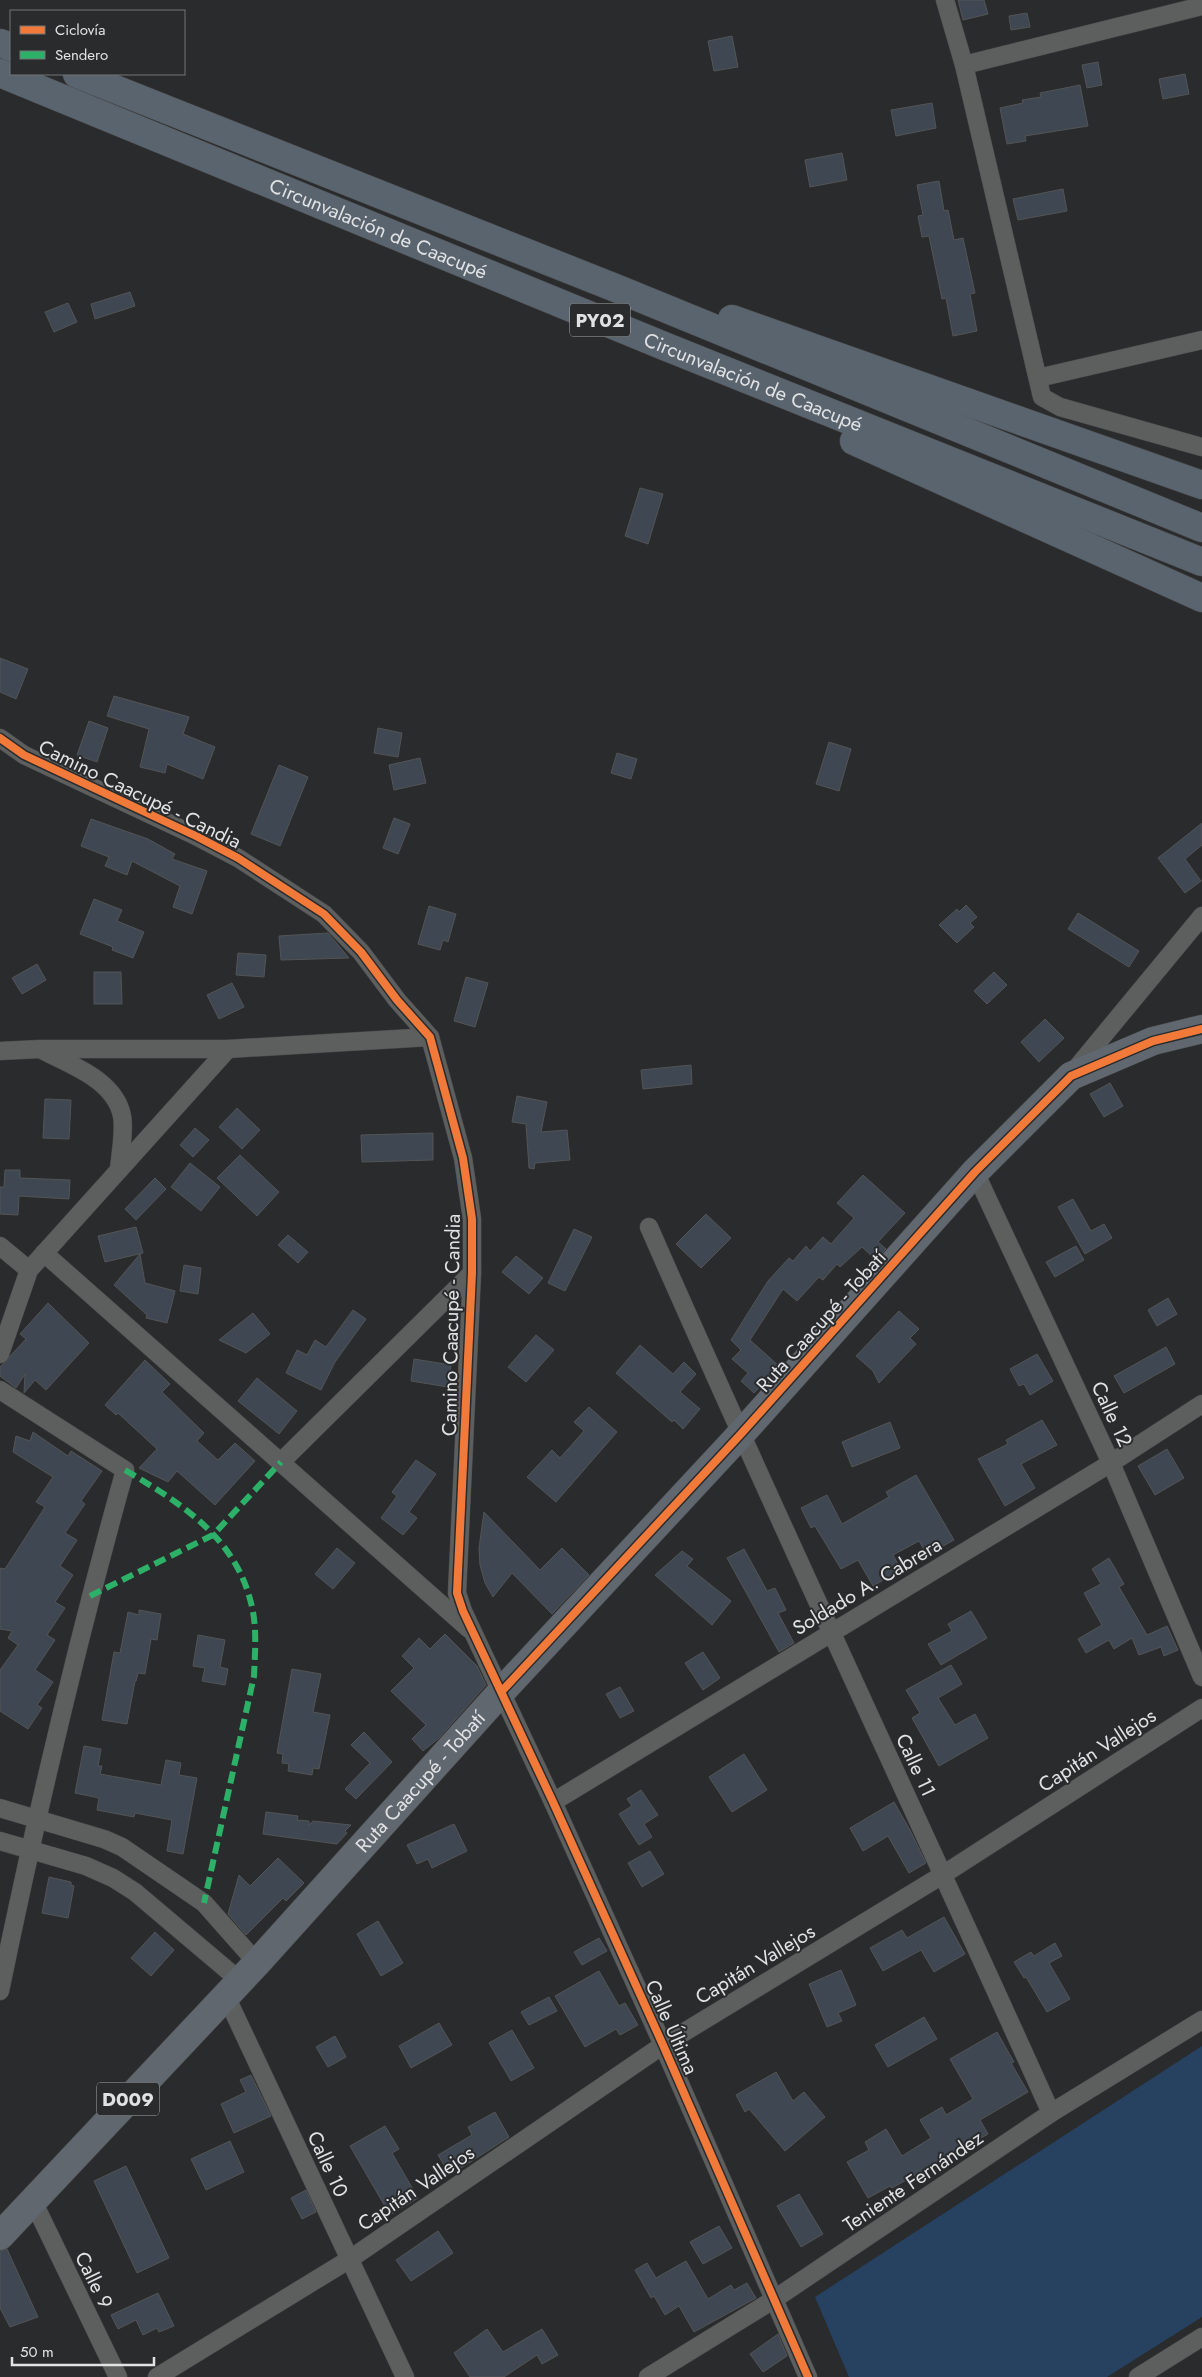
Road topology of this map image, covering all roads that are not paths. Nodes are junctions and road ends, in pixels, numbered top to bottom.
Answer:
1 (945, 0) edge
2 (1202, 6) edge
3 (964, 65) junction
4 (0, 73) edge
5 (79, 75) edge
6 (679, 315) junction
7 (1202, 340) edge
8 (664, 346) junction
9 (1038, 378) junction
10 (1202, 447) edge
11 (1202, 486) edge
12 (1202, 528) edge
13 (1202, 562) edge
14 (1202, 598) edge
15 (0, 738) edge
16 (1202, 916) edge
17 (1202, 1030) edge
18 (430, 1037) junction
19 (40, 1049) junction
20 (228, 1049) junction
21 (0, 1051) edge
22 (1066, 1081) junction
23 (119, 1170) junction
24 (975, 1172) junction
25 (649, 1227) dead end
26 (0, 1246) edge
27 (44, 1253) junction
28 (29, 1270) junction
29 (472, 1273) junction
30 (0, 1354) edge
31 (0, 1390) edge
32 (1202, 1404) edge
33 (740, 1435) junction
34 (281, 1462) junction
35 (1111, 1463) junction
36 (830, 1633) junction
37 (476, 1635) junction
38 (1202, 1677) edge
39 (502, 1691) junction
40 (1202, 1708) edge
41 (553, 1802) junction
42 (0, 1808) edge
43 (36, 1818) junction
44 (0, 1841) edge
45 (29, 1849) junction
46 (944, 1874) junction
47 (241, 1979) junction
48 (0, 1991) edge
49 (1202, 2020) edge
50 (663, 2045) junction
51 (1051, 2113) junction
52 (33, 2200) junction
53 (0, 2236) edge
54 (350, 2259) junction
55 (774, 2300) junction
56 (1202, 2336) edge
57 (118, 2377) edge
58 (157, 2377) edge
59 (405, 2377) edge
60 (648, 2377) edge
61 (808, 2377) edge
62 (1138, 2377) edge

1 - 3 street
2 - 3 street
3 - 9 street
4 - 8 highway, Circunvalación de Caacupé / PY02
5 - 6 highway, Circunvalación de Caacupé / PY02
6 - 11 highway
6 - 12 highway, Circunvalación de Caacupé / PY02
7 - 9 street
8 - 13 highway, Circunvalación de Caacupé / PY02
8 - 14 highway
9 - 10 street
15 - 18 street, Camino Caacupé - Candia
16 - 22 street
17 - 22 main road, Ruta Caacupé - Tobatí / D009
18 - 20 street
18 - 29 street, Camino Caacupé - Candia
19 - 20 street
19 - 21 street
19 - 23 street
20 - 23 street
22 - 24 main road, Ruta Caacupé - Tobatí / D009
23 - 27 street
24 - 33 main road, Ruta Caacupé - Tobatí / D009
24 - 35 street, Calle 12
25 - 33 street, Calle 11
26 - 28 street
27 - 28 street
27 - 34 street
28 - 30 street
29 - 34 street
29 - 37 street, Camino Caacupé - Candia
31 - 43 street
32 - 35 street, Soldado A. Cabrera
33 - 36 street, Calle 11
33 - 39 main road, Ruta Caacupé - Tobatí / D009
34 - 37 street
35 - 36 street, Soldado A. Cabrera
35 - 38 street, Calle 12
36 - 41 street, Soldado A. Cabrera
36 - 46 street, Calle 11
37 - 39 street, Camino Caacupé - Candia
39 - 41 street, Calle Última
39 - 47 main road, Ruta Caacupé - Tobatí / D009
40 - 46 street, Capitán Vallejos
41 - 50 street, Calle Última
42 - 43 street
43 - 45 street
43 - 47 street
44 - 45 street
45 - 47 street
45 - 48 street
46 - 50 street, Capitán Vallejos
46 - 51 street, Calle 11
47 - 52 main road, Ruta Caacupé - Tobatí / D009
47 - 54 street, Calle 10
49 - 51 street, Teniente Fernández
50 - 54 street, Capitán Vallejos
50 - 55 street, Calle Última
51 - 55 street, Teniente Fernández
52 - 53 main road, Ruta Caacupé - Tobatí / D009
52 - 57 street, Calle 9
54 - 58 street, Capitán Vallejos
54 - 59 street, Calle 10
55 - 60 street, Teniente Fernández
55 - 61 street, Calle Última
56 - 62 street

